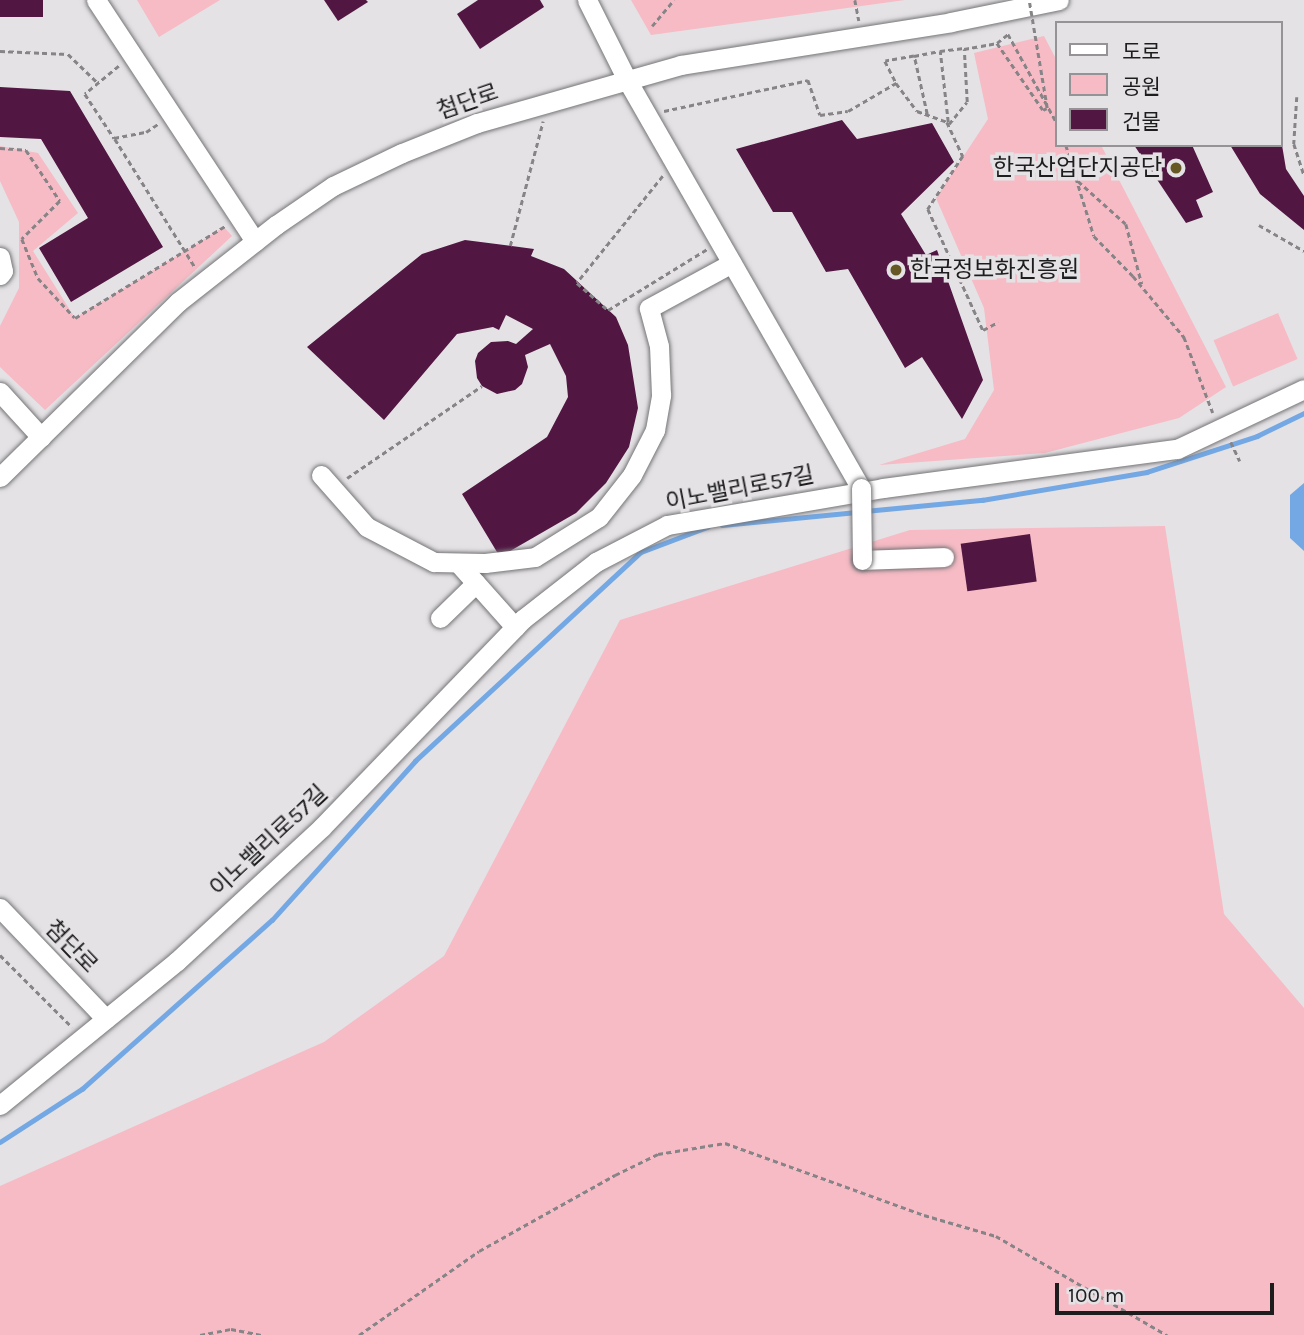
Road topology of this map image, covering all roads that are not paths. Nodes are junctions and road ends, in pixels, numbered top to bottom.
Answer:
1 (96, 0) edge
2 (587, 0) edge
3 (1059, 0) edge
4 (627, 80) junction
5 (255, 241) junction
6 (0, 257) edge
7 (732, 263) junction
8 (0, 275) edge
9 (1304, 389) edge
10 (0, 392) edge
11 (41, 437) junction
12 (0, 477) edge
13 (327, 481) road end
14 (862, 490) junction
15 (944, 557) dead end
16 (458, 563) junction
17 (476, 583) junction
18 (439, 618) dead end
19 (515, 627) junction
20 (0, 908) edge
21 (106, 1019) junction
22 (0, 1105) edge

1 - 5 street
2 - 4 street
3 - 4 street, 첨단로
4 - 5 street, 첨단로
4 - 7 street
5 - 11 street, 첨단로
6 - 8 street
7 - 14 street
7 - 16 street
9 - 14 street, 이노밸리로57길
10 - 11 street
11 - 12 street, 첨단로
13 - 16 street
14 - 15 street, bridge
14 - 19 street, 이노밸리로57길
16 - 17 street
17 - 18 street
17 - 19 street
19 - 21 street, 이노밸리로57길
20 - 21 street, 첨단로
21 - 22 street, 이노밸리로57길

